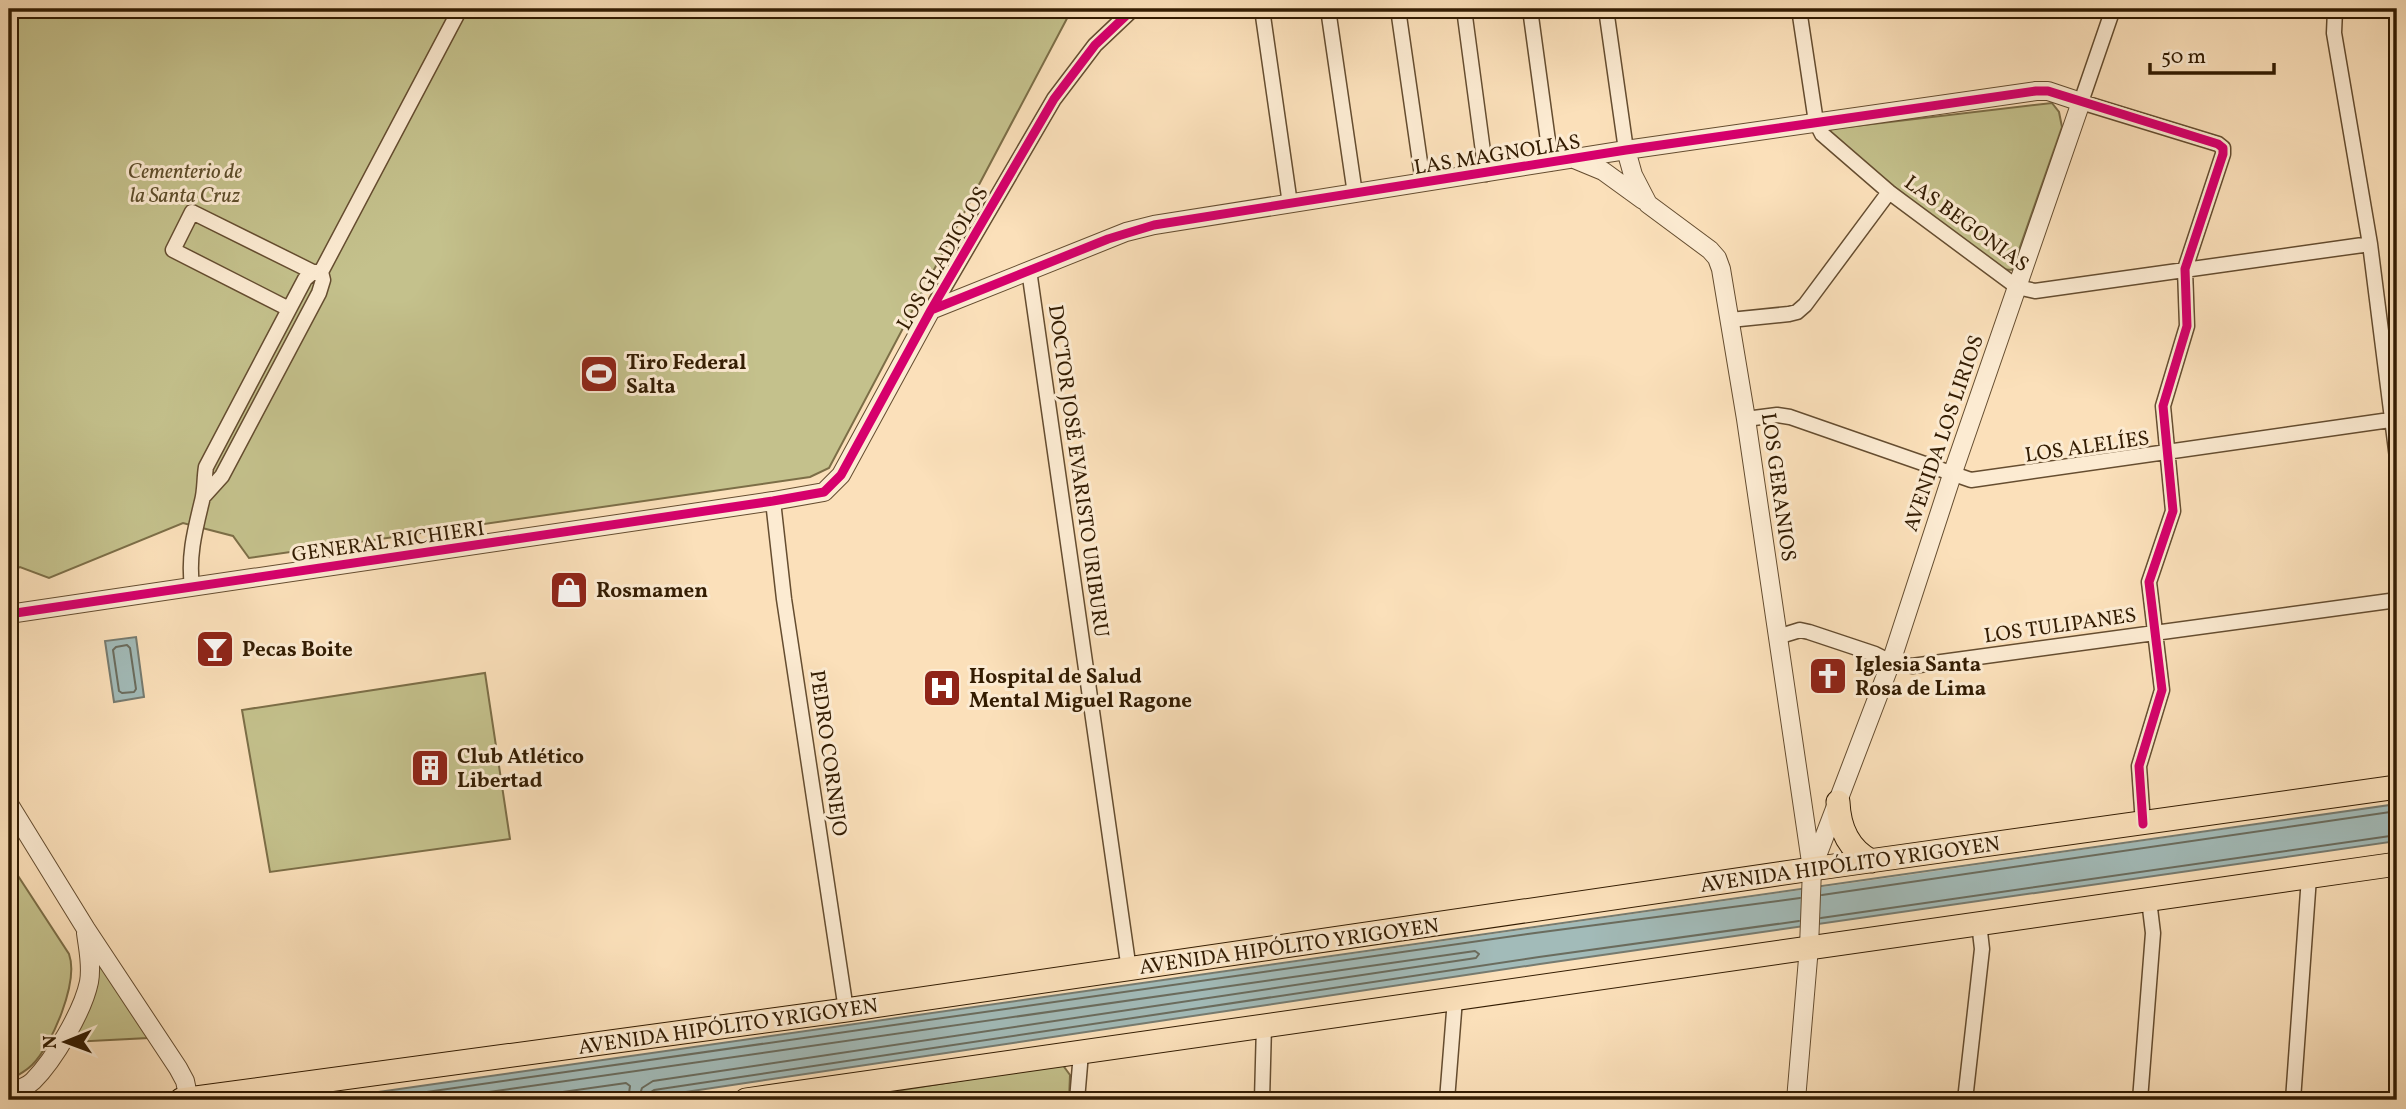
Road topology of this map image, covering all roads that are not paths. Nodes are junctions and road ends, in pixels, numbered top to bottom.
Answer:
1 (460, 9) edge
2 (1133, 9) edge
3 (1262, 9) edge
4 (1328, 9) edge
5 (1398, 9) edge
6 (1464, 9) edge
7 (1530, 9) edge
8 (1606, 9) edge
9 (1799, 9) edge
10 (2113, 9) edge
11 (2335, 9) edge
12 (2081, 102) junction
13 (1816, 122) junction
14 (1626, 150) junction
15 (1574, 159) junction
16 (1551, 163) junction
17 (1486, 174) junction
18 (1423, 183) junction
19 (1889, 192) junction
20 (1355, 194) junction
21 (1290, 204) junction
22 (1647, 204) junction
23 (2370, 244) junction
24 (2185, 269) junction
25 (1029, 270) junction
26 (317, 272) junction
27 (2017, 287) junction
28 (289, 309) junction
29 (931, 310) junction
30 (1730, 320) junction
31 (1746, 419) junction
32 (2395, 420) edge
33 (2168, 453) junction
34 (2397, 458) edge
35 (1952, 475) junction
36 (203, 497) junction
37 (773, 501) junction
38 (192, 586) junction
39 (2397, 600) edge
40 (9, 614) edge
41 (2155, 633) junction
42 (1777, 637) junction
43 (1891, 662) junction
44 (2397, 787) edge
45 (1838, 802) junction
46 (9, 804) edge
47 (2143, 824) junction
48 (1871, 861) junction
49 (2397, 864) edge
50 (1812, 869) junction
51 (2309, 877) junction
52 (2149, 900) junction
53 (1979, 923) junction
54 (86, 929) junction
55 (1809, 947) junction
56 (1129, 970) junction
57 (1455, 999) junction
58 (846, 1010) junction
59 (1264, 1025) junction
60 (1081, 1053) junction
61 (9, 1092) edge
62 (788, 1097) edge
63 (181, 1100) edge
64 (189, 1100) edge
65 (746, 1100) edge
66 (1077, 1100) edge
67 (1262, 1100) edge
68 (1447, 1100) edge
69 (1796, 1100) edge
70 (1965, 1100) edge
71 (2140, 1100) edge
72 (2293, 1100) edge

1 - 26 street
2 - 29 street, LOS GLADIOLOS
3 - 21 street
4 - 20 street
5 - 18 street
6 - 17 street
7 - 16 street
8 - 14 street
9 - 13 street
10 - 12 street, AVENIDA LOS LIRIOS
11 - 23 street
12 - 13 street, LAS MAGNOLIAS
12 - 24 street
12 - 27 street, AVENIDA LOS LIRIOS
13 - 14 street, LAS MAGNOLIAS
13 - 19 street, LAS BEGONIAS
14 - 15 street, LAS MAGNOLIAS
14 - 22 street, LOS GERANIOS
15 - 16 street, LAS MAGNOLIAS
15 - 22 street
16 - 17 street, LAS MAGNOLIAS
17 - 18 street, LAS MAGNOLIAS
18 - 20 street, LAS MAGNOLIAS
19 - 27 street, LAS BEGONIAS
19 - 30 street
20 - 21 street, LAS MAGNOLIAS
21 - 25 street, LAS MAGNOLIAS
22 - 30 street, LOS GERANIOS
23 - 24 street, LAS BEGONIAS
23 - 32 street
24 - 27 street, LAS BEGONIAS
24 - 33 street
25 - 29 street, LAS MAGNOLIAS
25 - 56 street, DOCTOR JOSÉ EVARISTO URIBURU
26 - 28 street
26 - 28 street
26 - 36 street
27 - 35 street, AVENIDA LOS LIRIOS
28 - 36 street
29 - 37 street, LOS GLADIOLOS
30 - 31 street, LOS GERANIOS
31 - 35 street, LOS ALELÍES
31 - 42 street, LOS GERANIOS
32 - 33 street, LOS ALELÍES
32 - 34 street
33 - 35 street, LOS ALELÍES
33 - 41 street
35 - 43 street, AVENIDA LOS LIRIOS
36 - 38 street
37 - 38 street, GENERAL RICHIERI
37 - 58 street, PEDRO CORNEJO
38 - 40 street, GENERAL RICHIERI
39 - 41 street, LOS TULIPANES
41 - 43 street, LOS TULIPANES
41 - 47 street
42 - 43 street, LOS TULIPANES
42 - 50 street, LOS GERANIOS
43 - 45 street, AVENIDA LOS LIRIOS
44 - 47 highway, AVENIDA HIPÓLITO YRIGOYEN
45 - 48 highway
45 - 50 street, AVENIDA LOS LIRIOS
46 - 54 street
47 - 48 highway, AVENIDA HIPÓLITO YRIGOYEN
48 - 50 highway, AVENIDA HIPÓLITO YRIGOYEN
49 - 51 highway
50 - 55 street
50 - 56 highway, AVENIDA HIPÓLITO YRIGOYEN
51 - 52 highway
51 - 72 street
52 - 53 highway
52 - 71 street
53 - 55 highway
53 - 70 street
54 - 61 street
54 - 64 street
55 - 57 highway
55 - 69 street
56 - 58 highway, AVENIDA HIPÓLITO YRIGOYEN
57 - 59 highway
57 - 68 street
58 - 64 highway, AVENIDA HIPÓLITO YRIGOYEN
59 - 60 highway
59 - 67 street
60 - 62 highway
60 - 66 street
62 - 65 highway
63 - 64 highway, AVENIDA HIPÓLITO YRIGOYEN

